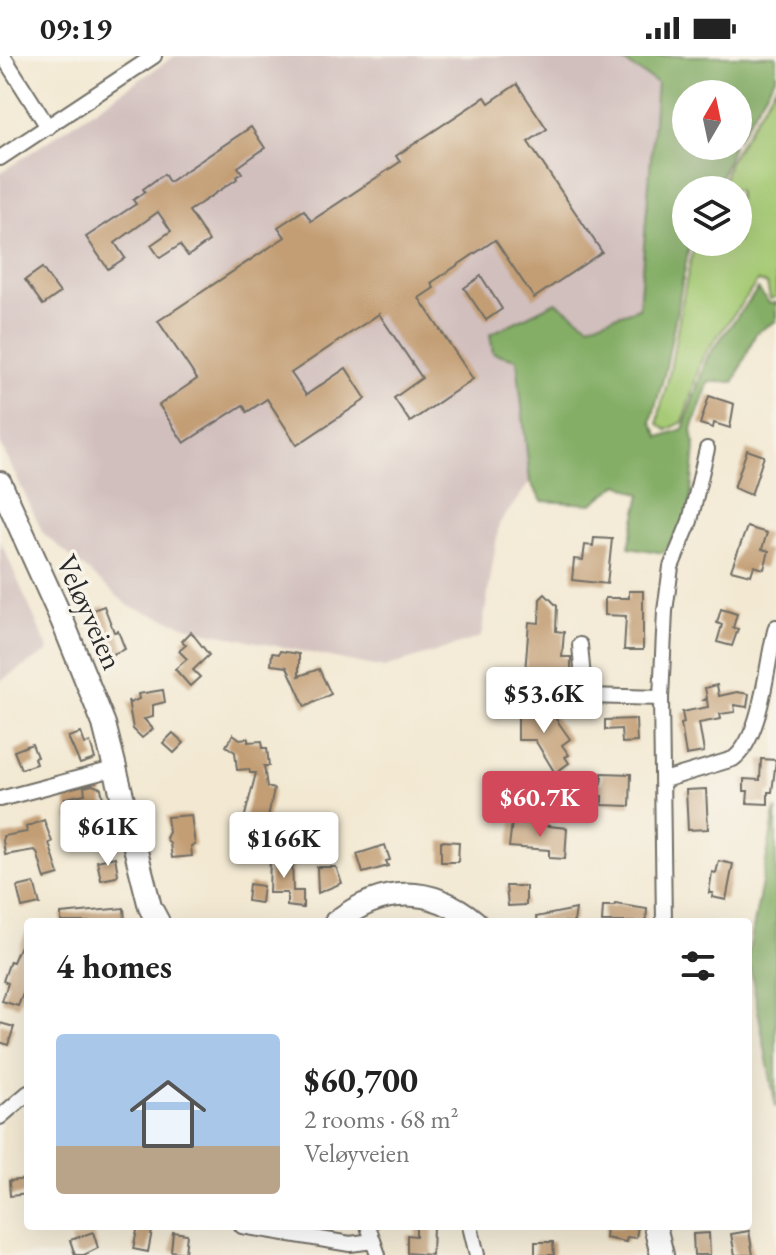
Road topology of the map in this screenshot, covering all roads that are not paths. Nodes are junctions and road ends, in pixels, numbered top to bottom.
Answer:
1 (3, 56) edge
2 (154, 56) edge
3 (48, 127) junction
4 (0, 158) edge
5 (707, 449) dead end
6 (0, 483) edge
7 (776, 627) edge
8 (580, 645) dead end
9 (661, 698) junction
10 (117, 768) junction
11 (664, 780) junction
12 (0, 799) edge
13 (155, 918) edge
14 (341, 918) edge
15 (469, 918) edge
16 (664, 918) edge
17 (24, 1096) edge
18 (0, 1117) edge
19 (266, 1230) edge
20 (471, 1230) edge
21 (656, 1230) edge
22 (376, 1248) edge
23 (477, 1255) edge
24 (662, 1255) edge

1 - 3 street
2 - 3 street
3 - 4 street
5 - 9 street
6 - 10 main road, Veløyveien
7 - 11 street
8 - 9 street
9 - 11 street
10 - 12 street
10 - 13 main road, Veløyveien
11 - 16 street
14 - 15 main road
17 - 18 street
19 - 22 street
20 - 23 street
21 - 24 main road

